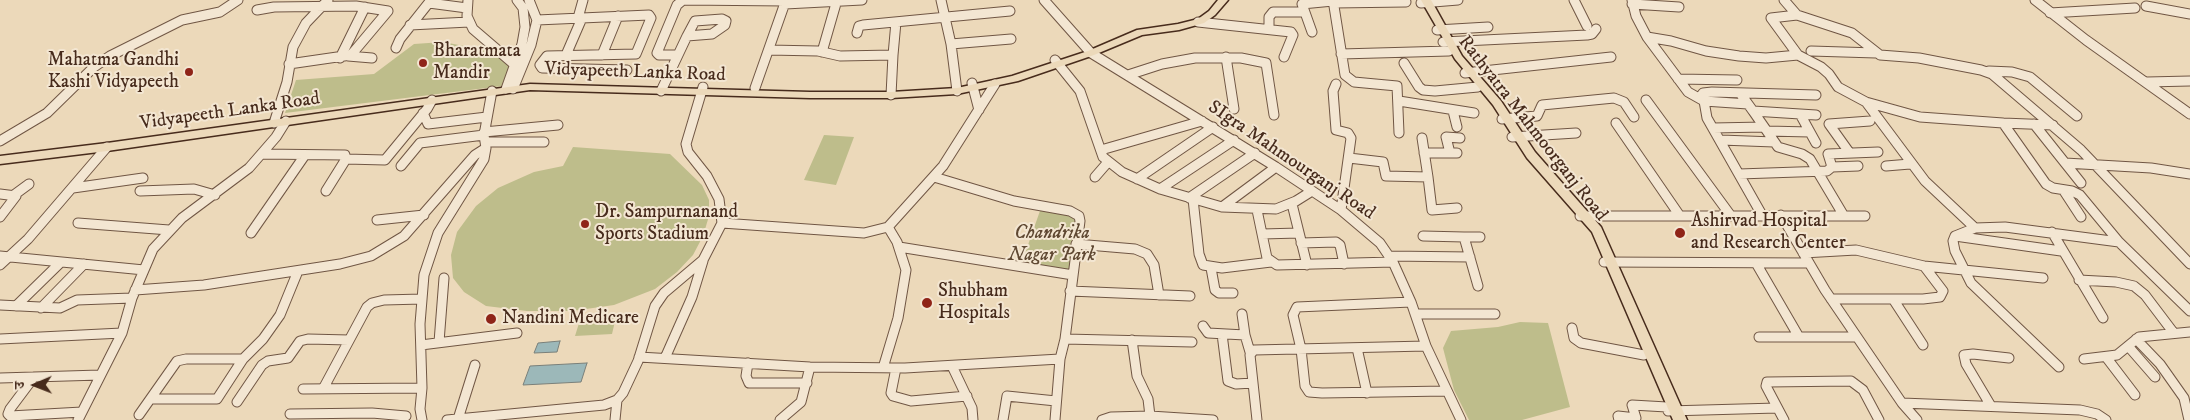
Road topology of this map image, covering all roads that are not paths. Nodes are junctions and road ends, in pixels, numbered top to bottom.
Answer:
1 (238, 0) edge
2 (328, 0) edge
3 (517, 0) edge
4 (529, 0) edge
5 (582, 0) edge
6 (683, 0) edge
7 (862, 0) edge
8 (941, 0) edge
9 (1044, 0) edge
10 (1214, 0) edge
11 (1223, 0) edge
12 (1458, 0) edge
13 (1574, 0) edge
14 (1784, 0) edge
15 (2035, 0) edge
16 (430, 1) edge
17 (715, 1) edge
18 (749, 1) edge
19 (836, 1) edge
20 (1333, 1) edge
21 (786, 2) edge
22 (1406, 2) dead end
23 (1424, 2) edge
24 (1632, 2) edge
25 (468, 4) edge
26 (1302, 5) edge
27 (2146, 6) dead end
28 (321, 7) junction
29 (364, 7) junction
30 (1679, 7) dead end
31 (2135, 8) dead end
32 (257, 10) dead end
33 (1010, 11) dead end
34 (2050, 13) junction
35 (2190, 14) edge
36 (1797, 15) junction
37 (618, 16) junction
38 (944, 17) junction
39 (580, 18) junction
40 (537, 20) junction
41 (469, 22) junction
42 (896, 22) junction
43 (1198, 22) junction
44 (410, 25) junction
45 (1587, 26) dead end
46 (1488, 27) dead end
47 (1269, 29) junction
48 (1596, 29) dead end
49 (1440, 30) junction
50 (1312, 32) dead end
51 (857, 33) dead end
52 (687, 36) junction
53 (1647, 37) junction
54 (1011, 39) dead end
55 (951, 44) junction
56 (1447, 45) junction
57 (396, 48) dead end
58 (769, 50) junction
59 (1089, 51) junction
60 (1811, 51) dead end
61 (822, 52) junction
62 (1876, 53) junction
63 (894, 54) junction
64 (1341, 54) junction
65 (602, 55) junction
66 (678, 55) junction
67 (1798, 55) junction
68 (566, 56) junction
69 (344, 57) junction
70 (1226, 57) junction
71 (1284, 57) dead end
72 (372, 58) dead end
73 (1611, 58) dead end
74 (1057, 62) junction
75 (1404, 63) dead end
76 (289, 64) junction
77 (515, 65) junction
78 (627, 70) dead end
79 (1987, 71) junction
80 (1468, 72) junction
81 (1128, 75) junction
82 (1678, 79) junction
83 (1737, 80) dead end
84 (2147, 82) junction
85 (2190, 82) edge
86 (995, 84) junction
87 (1336, 84) dead end
88 (510, 86) junction
89 (973, 86) junction
90 (1478, 87) junction
91 (662, 88) junction
92 (755, 88) junction
93 (956, 88) junction
94 (703, 90) junction
95 (492, 91) junction
96 (891, 93) junction
97 (1740, 93) junction
98 (1816, 95) dead end
99 (1702, 99) junction
100 (432, 100) junction
101 (1646, 100) dead end
102 (1399, 101) junction
103 (1866, 102) junction
104 (1751, 107) junction
105 (1234, 109) dead end
106 (979, 110) junction
107 (1453, 111) junction
108 (423, 113) junction
109 (1474, 113) dead end
110 (1800, 114) junction
111 (2190, 114) edge
112 (1274, 115) dead end
113 (1816, 115) dead end
114 (2077, 116) dead end
115 (487, 117) junction
116 (1634, 118) dead end
117 (1505, 119) junction
118 (278, 121) junction
119 (1202, 121) junction
120 (1870, 121) dead end
121 (1616, 123) dead end
122 (2003, 123) junction
123 (2034, 124) junction
124 (2053, 125) junction
125 (558, 126) dead end
126 (1212, 127) junction
127 (1457, 127) dead end
128 (1713, 128) junction
129 (1765, 129) junction
130 (1810, 132) junction
131 (1399, 133) dead end
132 (1576, 133) dead end
133 (1515, 137) junction
134 (1422, 138) dead end
135 (1460, 138) dead end
136 (485, 139) junction
137 (0, 140) edge
138 (1234, 140) junction
139 (1721, 140) junction
140 (544, 142) dead end
141 (1774, 142) junction
142 (1816, 144) dead end
143 (107, 147) junction
144 (1100, 150) junction
145 (1849, 152) junction
146 (1878, 152) dead end
147 (1255, 153) junction
148 (1424, 153) junction
149 (262, 154) junction
150 (0, 155) edge
151 (305, 155) junction
152 (1349, 158) junction
153 (346, 159) junction
154 (0, 160) edge
155 (1108, 162) junction
156 (2066, 163) junction
157 (1910, 164) junction
158 (2094, 165) junction
159 (402, 166) dead end
160 (1858, 166) dead end
161 (1886, 166) dead end
162 (1276, 167) junction
163 (1832, 167) junction
164 (1818, 172) junction
165 (1739, 174) junction
166 (2190, 174) edge
167 (1095, 177) dead end
168 (1428, 177) junction
169 (143, 178) dead end
170 (934, 178) junction
171 (1137, 179) junction
172 (2082, 183) dead end
173 (29, 184) dead end
174 (73, 188) junction
175 (1160, 189) junction
176 (326, 191) dead end
177 (1312, 191) junction
178 (2064, 191) junction
179 (140, 192) dead end
180 (0, 194) edge
181 (14, 195) junction
182 (215, 195) junction
183 (1191, 199) junction
184 (1292, 204) junction
185 (1222, 207) junction
186 (1456, 208) dead end
187 (1257, 210) junction
188 (1341, 210) junction
189 (1074, 212) junction
190 (1085, 212) dead end
191 (1, 214) edge
192 (424, 215) junction
193 (1781, 215) junction
194 (1582, 216) junction
195 (1680, 216) junction
196 (1731, 216) junction
197 (1762, 216) junction
198 (1844, 216) junction
199 (1865, 216) dead end
200 (2081, 217) dead end
201 (377, 220) dead end
202 (78, 223) dead end
203 (722, 223) junction
204 (888, 227) junction
205 (1975, 228) junction
206 (169, 230) junction
207 (2052, 232) junction
208 (251, 233) dead end
209 (1262, 234) junction
210 (1423, 236) dead end
211 (1955, 236) junction
212 (1464, 237) junction
213 (1480, 237) dead end
214 (1300, 238) junction
215 (2119, 242) junction
216 (1076, 244) junction
217 (899, 247) junction
218 (2062, 250) junction
219 (1803, 253) junction
220 (4, 256) edge
221 (1470, 256) junction
222 (1391, 259) junction
223 (704, 260) junction
224 (61, 262) junction
225 (1271, 262) junction
226 (1608, 262) junction
227 (1808, 262) junction
228 (1756, 263) junction
229 (84, 264) junction
230 (1344, 264) junction
231 (2190, 264) edge
232 (0, 265) edge
233 (1307, 265) junction
234 (1924, 266) junction
235 (1210, 268) junction
236 (144, 270) junction
237 (298, 270) junction
238 (1963, 270) junction
239 (1073, 276) junction
240 (444, 278) dead end
241 (2043, 278) dead end
242 (2079, 280) junction
243 (1478, 286) dead end
244 (1070, 291) junction
245 (1233, 293) dead end
246 (134, 294) junction
247 (1158, 295) junction
248 (1190, 296) dead end
249 (1831, 299) junction
250 (1892, 299) junction
251 (422, 300) junction
252 (1411, 302) junction
253 (0, 305) edge
254 (16, 306) junction
255 (41, 308) junction
256 (2190, 311) edge
257 (1242, 314) dead end
258 (1415, 314) junction
259 (1495, 314) dead end
260 (2103, 318) dead end
261 (1203, 326) dead end
262 (1572, 328) dead end
263 (2173, 332) junction
264 (2190, 332) edge
265 (122, 333) junction
266 (517, 333) dead end
267 (1222, 334) junction
268 (1245, 335) junction
269 (1759, 337) dead end
270 (1855, 337) junction
271 (1799, 338) junction
272 (0, 339) edge
273 (349, 340) junction
274 (1065, 340) junction
275 (1132, 340) junction
276 (439, 342) junction
277 (1192, 342) dead end
278 (2132, 343) junction
279 (421, 345) junction
280 (1426, 346) junction
281 (1923, 346) dead end
282 (1357, 348) junction
283 (1300, 349) junction
284 (1250, 352) junction
285 (1644, 355) junction
286 (639, 357) junction
287 (2106, 357) junction
288 (665, 358) junction
289 (2009, 358) dead end
290 (244, 359) junction
291 (1060, 359) junction
292 (2084, 359) dead end
293 (748, 363) junction
294 (476, 366) dead end
295 (952, 366) junction
296 (810, 367) junction
297 (2058, 367) dead end
298 (884, 368) junction
299 (896, 368) junction
300 (100, 375) junction
301 (34, 377) junction
302 (2155, 377) dead end
303 (0, 378) edge
304 (806, 383) junction
305 (1253, 383) junction
306 (323, 388) junction
307 (422, 388) junction
308 (303, 389) dead end
309 (1446, 391) junction
310 (1367, 393) junction
311 (2135, 395) dead end
312 (966, 396) junction
313 (151, 399) junction
314 (617, 400) junction
315 (2187, 400) edge
316 (1056, 401) junction
317 (237, 402) dead end
318 (1902, 403) junction
319 (1991, 406) junction
320 (1777, 408) junction
321 (290, 414) dead end
322 (1672, 414) edge
323 (139, 415) dead end
324 (421, 415) edge
325 (80, 416) edge
326 (521, 416) edge
327 (1150, 416) junction
328 (403, 418) edge
329 (1184, 418) edge
330 (453, 420) edge
331 (614, 420) edge
332 (780, 420) edge
333 (973, 420) edge
334 (1003, 420) edge
335 (1054, 420) edge
336 (1102, 420) edge
337 (1213, 420) edge
338 (1257, 420) edge
339 (1461, 420) edge
340 (1619, 420) edge
341 (1784, 420) edge
342 (1879, 420) edge
343 (1917, 420) edge
344 (2106, 420) edge
345 (2189, 420) edge

1 - 137 street
2 - 28 street
3 - 77 street
4 - 40 street
5 - 39 street
6 - 17 street
6 - 66 street
7 - 19 street
8 - 38 street
9 - 59 street, SIgra Mahmourganj Road
10 - 59 main road, Vidyapeeth Lanka Road
11 - 43 main road, Vidyapeeth Lanka Road
12 - 23 street
13 - 45 street
14 - 36 street
15 - 34 street
16 - 25 street
16 - 44 street
17 - 18 street
18 - 21 street
19 - 21 street
19 - 61 street
20 - 22 street
20 - 26 street
20 - 64 street
21 - 58 street
23 - 49 main road, Rathyatra Mahmoorganj Road
24 - 30 street
24 - 53 street
25 - 41 street
26 - 47 street
26 - 50 street
27 - 35 street
28 - 29 street
28 - 32 street
28 - 76 street
29 - 69 street
29 - 69 street
31 - 34 street
33 - 38 street
34 - 84 street
36 - 62 street
36 - 67 street
37 - 39 street
37 - 65 street
37 - 65 street
38 - 42 street
38 - 55 street
39 - 40 street
39 - 68 street
40 - 88 street
41 - 44 street
41 - 77 street
42 - 51 street
42 - 63 street
43 - 47 street
43 - 59 main road, Vidyapeeth Lanka Road
44 - 57 street
46 - 49 street
47 - 71 street
48 - 56 street
49 - 56 main road, Rathyatra Mahmoorganj Road
52 - 52 street
52 - 66 street
53 - 67 street
53 - 82 street
54 - 55 street
55 - 93 street
56 - 64 street
56 - 80 main road, Rathyatra Mahmoorganj Road
58 - 61 street
58 - 92 street
59 - 74 main road, Vidyapeeth Lanka Road
59 - 81 street, SIgra Mahmourganj Road
60 - 62 street
61 - 63 street
62 - 79 street
63 - 96 street
64 - 102 street
65 - 68 street
66 - 91 street
67 - 103 street
68 - 78 street
69 - 72 street
69 - 76 street
70 - 81 street
70 - 105 street
70 - 112 street
73 - 80 street
74 - 86 main road, Vidyapeeth Lanka Road
74 - 89 main road, Vidyapeeth Lanka Road
74 - 144 street
75 - 90 street
76 - 118 street
77 - 88 street
79 - 114 street
79 - 124 street
80 - 90 main road, Rathyatra Mahmoorganj Road
80 - 117 main road, Rathyatra Mahmoorganj Road
81 - 119 street, SIgra Mahmourganj Road
82 - 83 street
82 - 99 street
84 - 85 street
84 - 111 street
86 - 89 main road, Vidyapeeth Lanka Road
86 - 106 street
87 - 152 street
88 - 91 main road, Vidyapeeth Lanka Road
88 - 95 main road, Vidyapeeth Lanka Road
88 - 118 main road, Vidyapeeth Lanka Road
89 - 93 main road, Vidyapeeth Lanka Road
89 - 106 street
90 - 117 main road, Rathyatra Mahmoorganj Road
91 - 94 main road, Vidyapeeth Lanka Road
92 - 94 main road, Vidyapeeth Lanka Road
92 - 96 main road, Vidyapeeth Lanka Road
93 - 96 main road, Vidyapeeth Lanka Road
94 - 96 main road, Vidyapeeth Lanka Road
94 - 203 street
95 - 100 main road, Vidyapeeth Lanka Road
95 - 115 street
97 - 98 street
97 - 99 street
97 - 104 street
99 - 104 street
99 - 128 street
100 - 108 street
100 - 118 main road, Vidyapeeth Lanka Road
101 - 196 street
102 - 107 street
102 - 131 street
103 - 122 street
103 - 157 street
104 - 110 street
104 - 129 street
106 - 170 street
107 - 109 street
107 - 127 street
108 - 115 street
108 - 153 street
110 - 113 street
110 - 130 street
115 - 136 street
116 - 117 street
117 - 133 main road, Rathyatra Mahmoorganj Road
118 - 143 main road, Vidyapeeth Lanka Road
118 - 149 street
118 - 150 main road, Vidyapeeth Lanka Road
119 - 126 street, SIgra Mahmourganj Road
119 - 144 street
120 - 145 street
121 - 195 street
122 - 123 street
122 - 178 street
123 - 124 street
123 - 156 street
124 - 158 street
125 - 136 street
126 - 138 street, SIgra Mahmourganj Road
126 - 171 street
128 - 129 street
128 - 139 street
129 - 130 street
129 - 141 street
130 - 142 street
132 - 133 street
133 - 194 main road, Rathyatra Mahmoorganj Road
134 - 148 street
135 - 148 street
136 - 140 street
136 - 159 street
136 - 192 street
136 - 251 street
138 - 147 street, SIgra Mahmourganj Road
138 - 175 street
139 - 141 street
139 - 165 street
141 - 164 street
143 - 154 main road, Vidyapeeth Lanka Road
143 - 174 street
144 - 155 street
145 - 146 street
145 - 163 street
147 - 162 street, SIgra Mahmourganj Road
147 - 183 street
148 - 168 street
149 - 151 street
149 - 182 street
151 - 153 street
151 - 208 street
152 - 168 street
152 - 188 street
153 - 176 street
155 - 167 street
155 - 171 street
156 - 158 street
156 - 172 street
157 - 161 street
157 - 205 street
158 - 166 street
158 - 231 street
160 - 163 street
162 - 177 street, SIgra Mahmourganj Road
162 - 185 street
163 - 164 street
164 - 165 street
164 - 198 street
165 - 197 street
168 - 186 street
169 - 174 street
170 - 189 street
170 - 204 street
171 - 175 street
173 - 181 street
174 - 220 street
175 - 183 street
177 - 184 street
177 - 188 street, SIgra Mahmourganj Road
178 - 200 street
178 - 215 street
179 - 182 street
180 - 181 street
181 - 191 street
182 - 206 street
183 - 185 street
183 - 235 street
184 - 187 street
184 - 214 street
185 - 187 street
187 - 209 street
188 - 222 street, SIgra Mahmourganj Road
189 - 190 street
189 - 216 street
192 - 201 street
192 - 237 street
193 - 197 street
193 - 198 street
193 - 219 street
194 - 195 street
194 - 226 main road, Rathyatra Mahmoorganj Road
195 - 196 street
196 - 197 street
198 - 199 street
202 - 206 street
203 - 204 street
203 - 223 street
204 - 217 street
205 - 207 street
205 - 211 street
206 - 236 street
207 - 215 street
207 - 218 street
209 - 214 street
209 - 225 street
210 - 212 street
211 - 218 street
211 - 238 street
212 - 213 street
212 - 221 street
214 - 230 street
214 - 233 street
215 - 256 street
216 - 239 street
216 - 247 street
217 - 239 street
217 - 298 street
218 - 242 street
219 - 227 street
219 - 234 street
220 - 224 street
220 - 232 street
221 - 222 street
221 - 243 street
222 - 230 street
222 - 252 street, SIgra Mahmourganj Road
223 - 286 street
223 - 288 street
224 - 229 street
224 - 254 street
225 - 233 street
225 - 235 street
226 - 228 street
226 - 285 main road, Rathyatra Mahmoorganj Road
226 - 322 main road, Rathyatra Mahmoorganj Road
227 - 228 street
227 - 249 street
228 - 271 street
229 - 236 street
229 - 255 street
230 - 233 street
234 - 238 street
234 - 250 street
235 - 245 street
236 - 246 street
237 - 246 street
237 - 290 street
238 - 241 street
238 - 297 street
239 - 244 street
240 - 276 street
242 - 260 street
242 - 263 street
244 - 247 street
244 - 274 street
246 - 255 street
246 - 265 street
247 - 248 street
249 - 250 street
249 - 270 street
250 - 281 street
251 - 273 street
251 - 279 street
252 - 258 street, SIgra Mahmourganj Road
252 - 283 street
253 - 254 street
254 - 255 street
257 - 268 street
258 - 259 street
258 - 280 street, SIgra Mahmourganj Road
261 - 267 street
262 - 285 street
263 - 264 street
263 - 278 street
265 - 272 street
265 - 300 street
266 - 276 street
267 - 268 street
267 - 305 street
268 - 284 street
269 - 271 street
270 - 271 street
270 - 318 street
273 - 306 street
273 - 317 street
274 - 275 street
274 - 291 street
275 - 277 street
275 - 327 street
276 - 279 street
278 - 287 street
278 - 302 street
278 - 315 street
279 - 307 street
280 - 282 street
280 - 309 street, SIgra Mahmourganj Road
282 - 283 street
282 - 310 street
283 - 284 street
283 - 310 street
284 - 305 street
285 - 322 main road, Rathyatra Mahmoorganj Road
286 - 288 street
286 - 314 street
287 - 292 street
287 - 311 street
288 - 293 street
289 - 319 street
290 - 313 street
290 - 313 street
291 - 295 street
291 - 316 street
293 - 296 street
293 - 304 street
294 - 330 street
295 - 299 street
295 - 312 street
296 - 298 street
296 - 304 street
298 - 299 street
299 - 312 street
300 - 301 street
300 - 325 street
301 - 303 street
301 - 325 street
304 - 332 street
305 - 338 street
306 - 307 street
306 - 308 street
307 - 324 street
309 - 310 street
309 - 339 street, SIgra Mahmourganj Road
312 - 333 street
313 - 323 street
314 - 326 street
314 - 331 street
315 - 345 street
316 - 334 street
316 - 335 street
318 - 319 street
318 - 343 street
319 - 344 street
320 - 322 street
320 - 341 street
320 - 342 street
321 - 328 street
322 - 340 street
324 - 328 street
326 - 330 street
327 - 329 street
327 - 336 street
329 - 337 street

